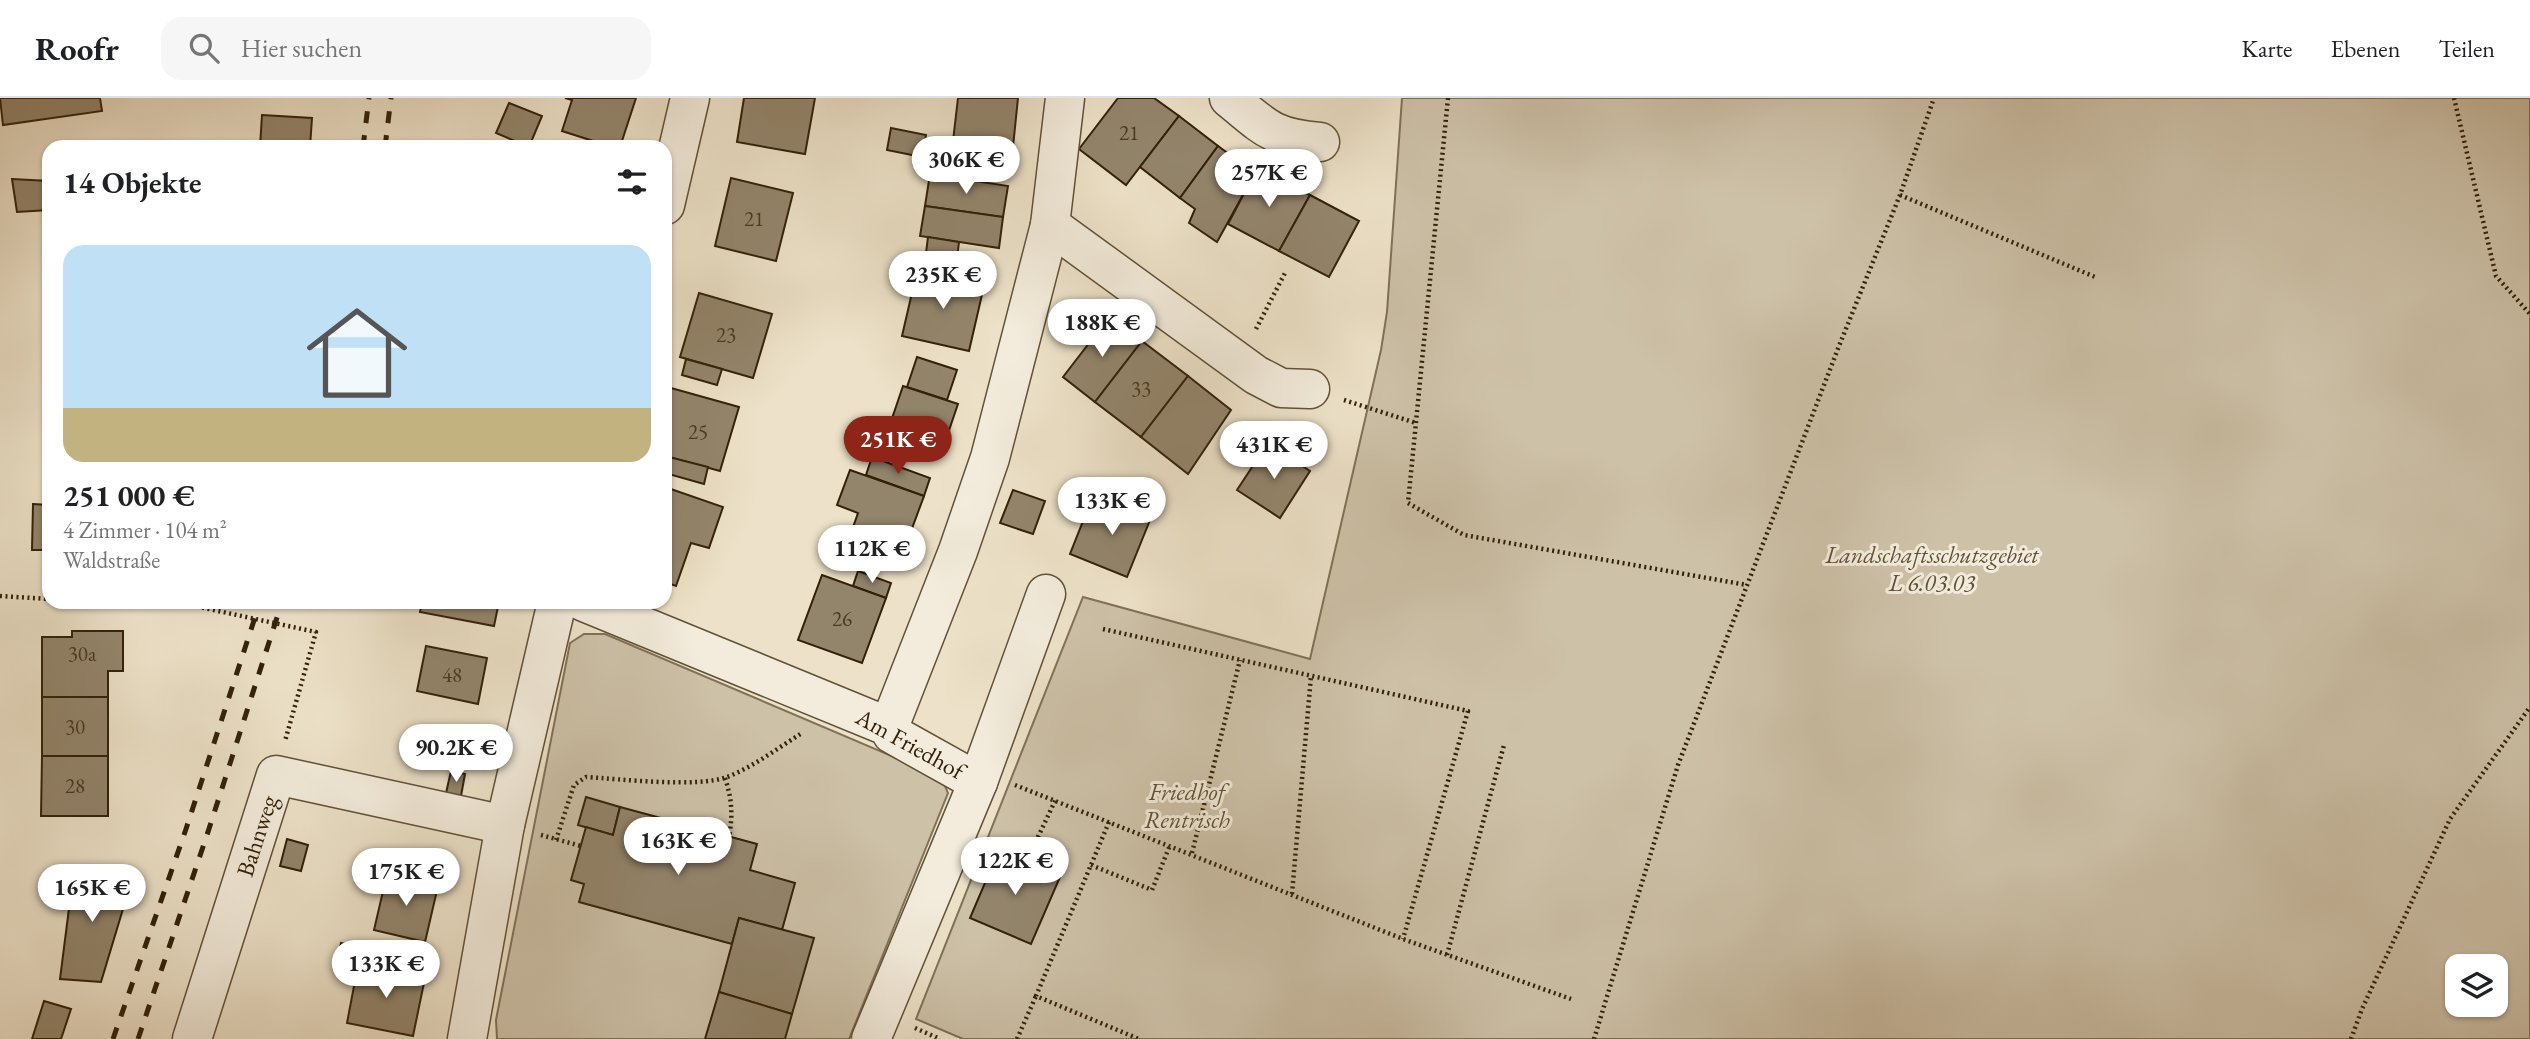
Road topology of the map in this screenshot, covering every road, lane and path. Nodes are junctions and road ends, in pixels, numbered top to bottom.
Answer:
1 (690, 98) edge
2 (1065, 98) edge
3 (1229, 98) edge
4 (1448, 98) edge
5 (1934, 98) edge
6 (2454, 98) edge
7 (1320, 142) dead end
8 (672, 175) edge
9 (1900, 195) junction
10 (1050, 225) junction
11 (1286, 271) dead end
12 (2095, 277) dead end
13 (2530, 314) edge
14 (1239, 363) junction
15 (1310, 389) joint
16 (1416, 423) junction
17 (1746, 585) junction
18 (1046, 594) dead end
19 (0, 596) edge
20 (42, 598) edge
21 (209, 609) edge
22 (554, 609) edge
23 (601, 609) edge
24 (1103, 629) dead end
25 (1240, 660) junction
26 (1311, 676) junction
27 (839, 706) junction
28 (2530, 707) edge
29 (889, 727) junction
30 (1504, 745) dead end
31 (276, 775) junction
32 (980, 777) junction
33 (725, 778) junction
34 (1056, 799) junction
35 (1109, 822) junction
36 (505, 825) junction
37 (545, 836) dead end
38 (729, 837) dead end
39 (556, 840) junction
40 (1170, 845) junction
41 (581, 846) dead end
42 (1192, 853) junction
43 (1026, 862) dead end
44 (1091, 865) junction
45 (1292, 894) junction
46 (1403, 939) junction
47 (1447, 955) junction
48 (1036, 996) junction
49 (1571, 999) dead end
50 (192, 1039) edge
51 (467, 1039) edge
52 (872, 1039) edge
53 (1017, 1039) edge
54 (1139, 1039) edge
55 (1594, 1039) edge
56 (2351, 1039) edge

1 - 8 street
2 - 10 street
3 - 7 street
4 - 16 path
5 - 9 path
6 - 13 path
9 - 12 path
9 - 17 path
10 - 14 street
10 - 29 street
11 - 14 path
14 - 15 street
15 - 16 path
16 - 17 path
17 - 55 path
18 - 32 street
19 - 20 path
21 - 31 path
22 - 36 street
23 - 27 street, Am Friedhof
24 - 25 path
25 - 26 path
25 - 42 path
26 - 45 path
26 - 46 path
27 - 29 street, Am Friedhof
27 - 33 path
28 - 56 path
29 - 32 street, Am Friedhof
30 - 47 path
31 - 36 street, Bahnweg
31 - 50 street, Bahnweg
32 - 34 path
32 - 52 street, Am Friedhof
33 - 38 path
33 - 39 path
34 - 35 path
34 - 43 path
35 - 40 path
35 - 44 path
36 - 51 street
37 - 39 path
39 - 41 path
40 - 42 path
40 - 44 path
42 - 45 path
44 - 48 path
45 - 46 path
46 - 47 path
47 - 49 path
48 - 53 path
48 - 54 path

